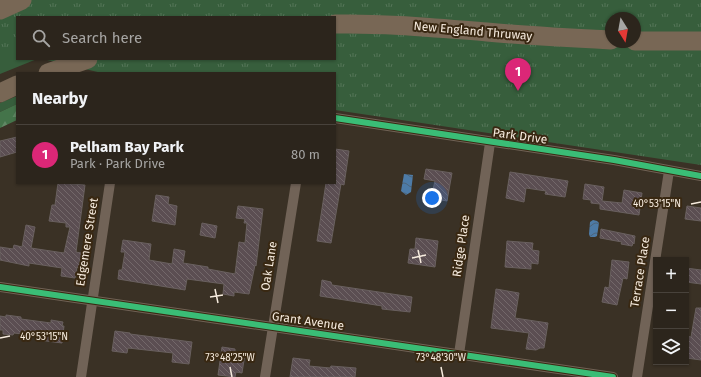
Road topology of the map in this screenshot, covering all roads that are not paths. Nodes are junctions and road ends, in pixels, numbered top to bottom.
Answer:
1 (22, 0) edge
2 (0, 10) edge
3 (336, 24) edge
4 (605, 40) edge
5 (641, 41) edge
6 (701, 41) edge
7 (85, 60) edge
8 (51, 72) edge
9 (16, 85) edge
10 (0, 92) edge
11 (336, 118) edge
12 (490, 143) junction
13 (669, 171) junction
14 (701, 176) edge
15 (110, 184) edge
16 (296, 184) edge
17 (0, 287) edge
18 (92, 301) junction
19 (273, 327) junction
20 (459, 354) junction
21 (81, 377) edge
22 (265, 377) edge
23 (613, 377) edge
24 (637, 377) edge

1 - 2 highway
3 - 4 highway, New England Thruway
5 - 6 highway
7 - 8 highway
9 - 10 highway
11 - 12 street, Park Drive
12 - 13 street, Park Drive
12 - 20 street, Ridge Place
13 - 14 street, Park Drive
13 - 24 street, Terrace Place
15 - 18 street, Edgemere Street
16 - 19 street, Oak Lane
17 - 18 street, Grant Avenue
18 - 19 street, Grant Avenue
18 - 21 street, Edgemere Street
19 - 20 street, Grant Avenue
19 - 22 street, Oak Lane
20 - 23 street, Grant Avenue

